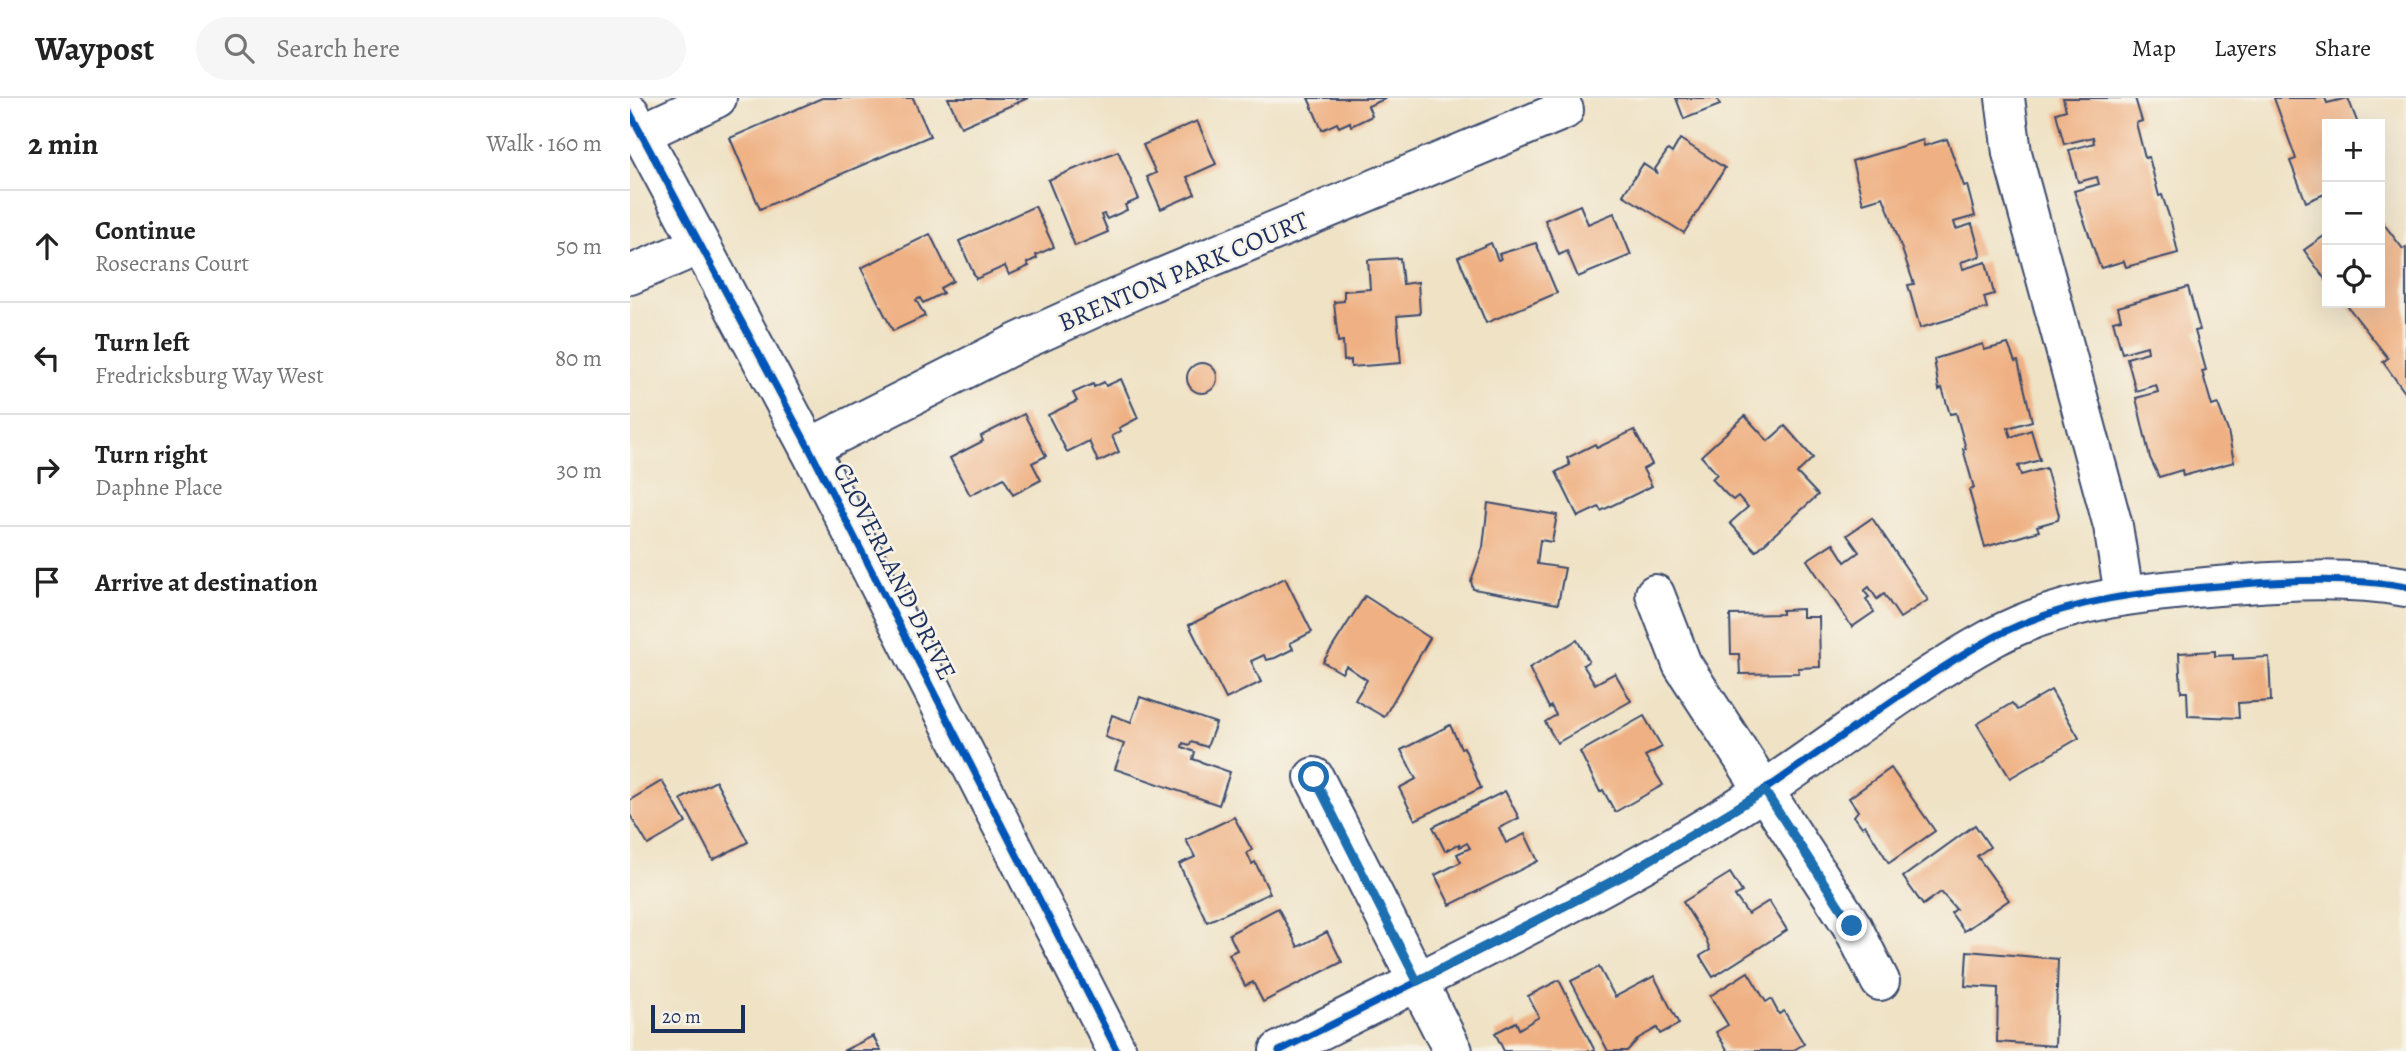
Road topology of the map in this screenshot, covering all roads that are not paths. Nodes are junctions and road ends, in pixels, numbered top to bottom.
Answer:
1 (717, 98) edge
2 (2005, 98) edge
3 (1564, 110) dead end
4 (635, 123) edge
5 (700, 245) junction
6 (630, 275) edge
7 (809, 448) junction
8 (2406, 587) edge
9 (1655, 594) dead end
10 (2124, 595) junction
11 (1314, 777) dead end
12 (1765, 791) junction
13 (1417, 981) junction
14 (1880, 981) dead end
15 (1117, 1051) edge
16 (1279, 1051) edge
17 (1453, 1051) edge

1 - 4 street
2 - 10 street
3 - 7 street, BRENTON PARK COURT
4 - 5 street, CLOVERLAND DRIVE
5 - 6 street
5 - 7 street, CLOVERLAND DRIVE
7 - 15 street, CLOVERLAND DRIVE
8 - 10 street
9 - 12 street
10 - 12 street
11 - 13 street
12 - 13 street
12 - 14 street
13 - 16 street
13 - 17 street

